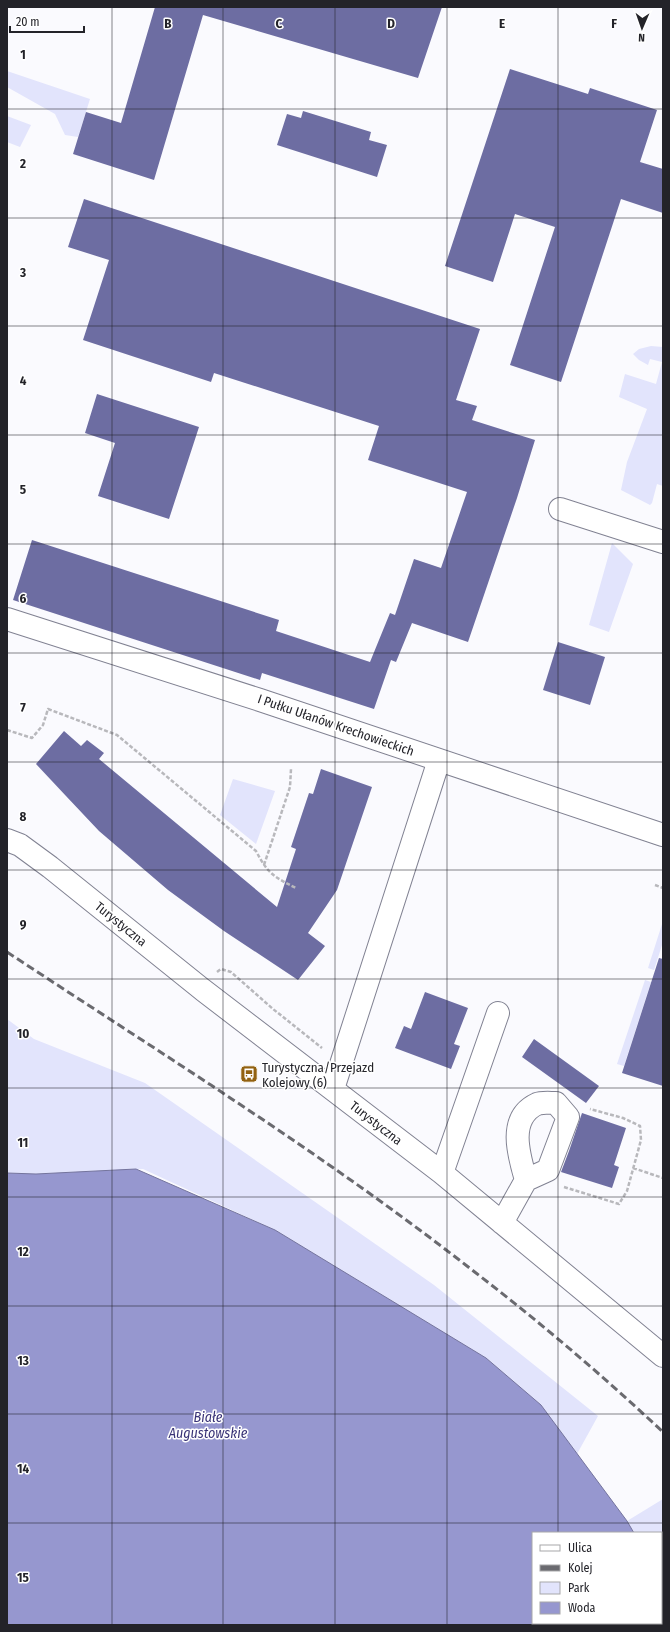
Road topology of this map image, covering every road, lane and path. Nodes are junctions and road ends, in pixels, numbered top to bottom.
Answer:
1 (560, 509) dead end
2 (663, 542) edge
3 (7, 619) edge
4 (7, 730) edge
5 (440, 760) junction
6 (291, 770) dead end
7 (663, 835) edge
8 (7, 840) edge
9 (264, 865) junction
10 (655, 885) dead end
11 (296, 888) dead end
12 (663, 888) edge
13 (498, 1014) dead end
14 (333, 1089) junction
15 (568, 1117) junction
16 (633, 1168) junction
17 (442, 1173) junction
18 (663, 1178) edge
19 (526, 1180) junction
20 (502, 1223) junction
21 (663, 1356) edge

1 - 2 street
3 - 5 street, I Pułku Ułanów Krechowieckich
4 - 9 path
5 - 7 street, I Pułku Ułanów Krechowieckich
5 - 14 street
6 - 9 path
8 - 14 street, Turystyczna
9 - 11 path
10 - 12 path
13 - 17 street
14 - 17 street, Turystyczna
15 - 16 path
15 - 19 street
15 - 19 street
16 - 18 path
16 - 19 path
17 - 20 street, Turystyczna
19 - 20 street
20 - 21 street, Turystyczna

